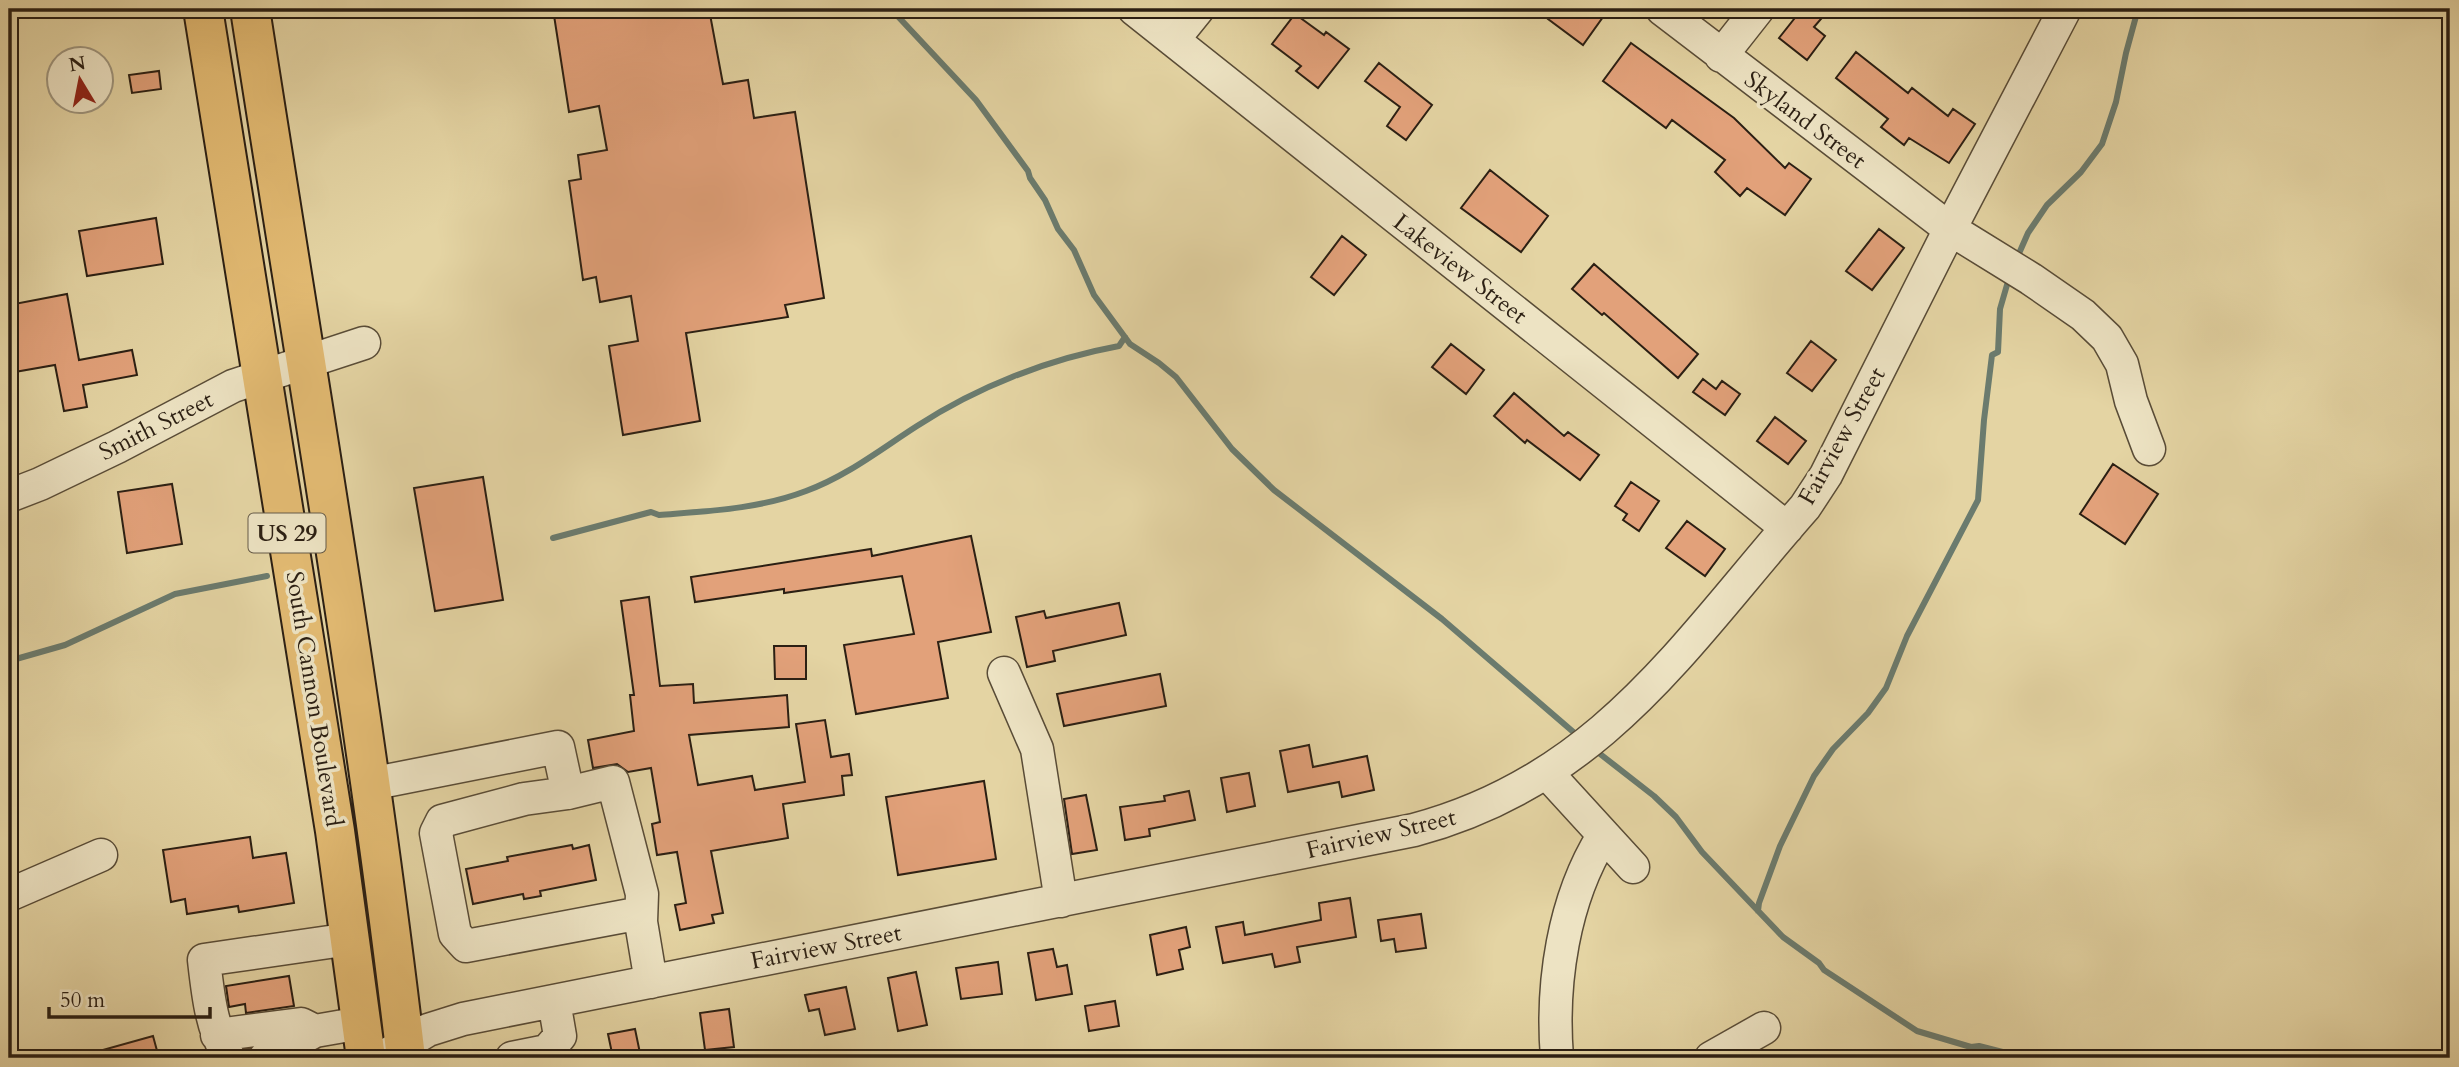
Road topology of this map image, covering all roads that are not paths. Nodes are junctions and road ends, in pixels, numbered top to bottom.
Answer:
1 (203, 9) edge
2 (250, 9) edge
3 (1134, 9) edge
4 (1198, 9) edge
5 (1662, 9) edge
6 (1759, 9) edge
7 (2065, 9) edge
8 (1173, 40) junction
9 (1721, 56) junction
10 (1950, 229) junction
11 (364, 343) dead end
12 (306, 363) junction
13 (262, 378) junction
14 (2149, 449) dead end
15 (9, 496) edge
16 (1787, 528) junction
17 (1004, 673) dead end
18 (1547, 773) junction
19 (370, 784) junction
20 (568, 793) junction
21 (1603, 836) junction
22 (101, 855) dead end
23 (1633, 867) dead end
24 (9, 895) edge
25 (1061, 901) junction
26 (641, 913) junction
27 (350, 939) junction
28 (651, 982) junction
29 (554, 1001) junction
30 (1764, 1028) dead end
31 (315, 1031) junction
32 (364, 1041) edge
33 (223, 1047) edge
34 (397, 1054) edge
35 (265, 1058) edge
36 (512, 1058) edge
37 (1557, 1058) edge
38 (1711, 1058) edge

1 - 13 main road, South Cannon Boulevard / US 29
2 - 12 main road, South Cannon Boulevard / US 29
3 - 8 street, Lakeview Street
4 - 8 street
5 - 9 street, Skyland Street
6 - 9 street
7 - 10 street, Fairview Street
8 - 16 street, Lakeview Street
9 - 10 street, Skyland Street
10 - 14 street, Skyland Street
10 - 16 street, Fairview Street
11 - 12 street, Smith Street
12 - 13 street, Smith Street
12 - 19 main road, South Cannon Boulevard / US 29
13 - 15 street, Smith Street
13 - 27 main road, South Cannon Boulevard / US 29
16 - 18 street, Fairview Street
17 - 25 street
18 - 21 street
18 - 25 street, Fairview Street
19 - 20 street
19 - 34 main road, South Cannon Boulevard / US 29
20 - 26 street
20 - 26 street
21 - 23 street
21 - 37 street
22 - 24 street
25 - 28 street, Fairview Street
26 - 28 street
27 - 32 main road, South Cannon Boulevard / US 29
27 - 33 street
28 - 29 street, Fairview Street
29 - 34 street, Fairview Street
29 - 36 street
30 - 38 street
31 - 32 street
31 - 33 street
31 - 35 street

